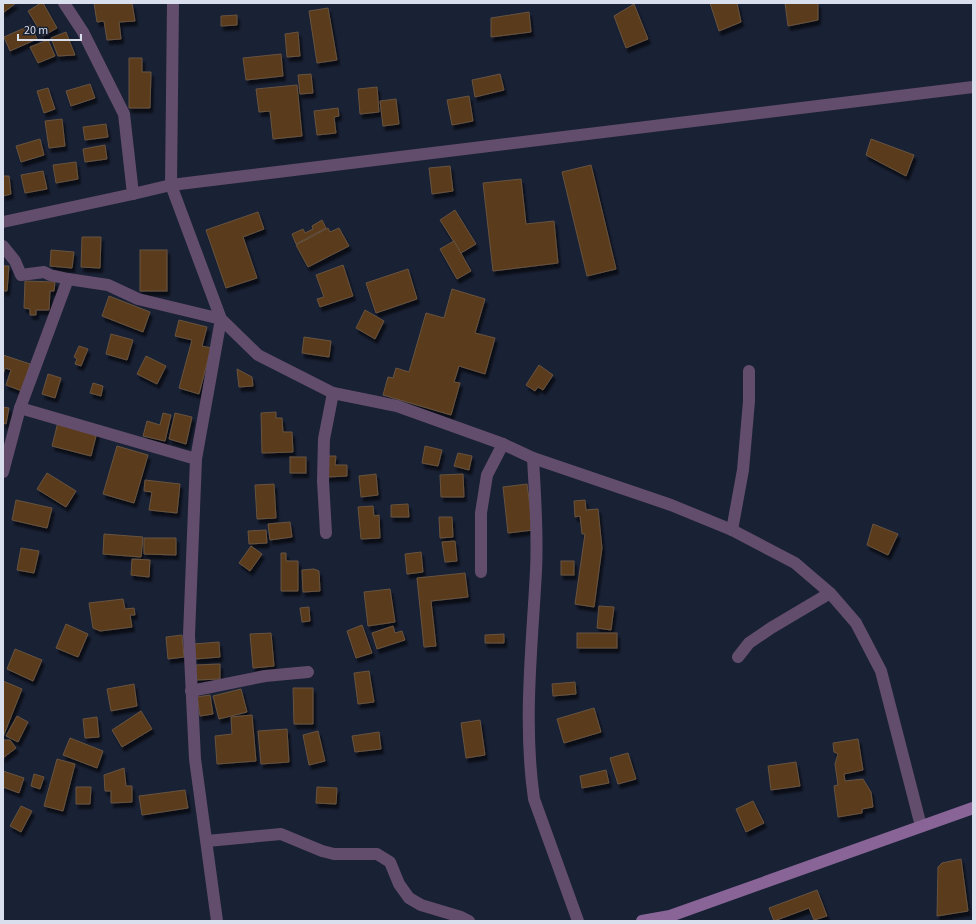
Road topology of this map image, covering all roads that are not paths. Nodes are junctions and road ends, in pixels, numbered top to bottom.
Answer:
1 (64, 3) edge
2 (173, 3) edge
3 (973, 87) edge
4 (171, 185) junction
5 (134, 194) junction
6 (3, 222) edge
7 (3, 246) edge
8 (68, 279) junction
9 (221, 319) junction
10 (750, 371) dead end
11 (333, 393) junction
12 (20, 408) junction
13 (503, 444) junction
14 (533, 458) junction
15 (196, 459) junction
16 (3, 472) edge
17 (732, 530) junction
18 (326, 533) dead end
19 (481, 572) dead end
20 (830, 593) junction
21 (738, 657) dead end
22 (308, 672) dead end
23 (191, 691) junction
24 (973, 808) edge
25 (922, 826) junction
26 (207, 840) junction
27 (670, 919) edge
28 (217, 921) edge
29 (469, 921) edge
30 (578, 921) edge
31 (642, 921) edge

1 - 5 street
2 - 4 street
3 - 4 street
4 - 5 street
4 - 9 street
5 - 6 street
7 - 8 street
8 - 9 street
8 - 12 street
9 - 11 street
9 - 15 street
10 - 17 street
11 - 13 street
11 - 18 street
12 - 15 street
12 - 16 street
13 - 14 street
13 - 19 street
14 - 17 street
14 - 30 street
15 - 23 street
17 - 20 street
20 - 21 street
20 - 25 street
22 - 23 street
23 - 26 street
24 - 25 main road
25 - 27 main road
26 - 28 street
26 - 29 street
27 - 31 main road

